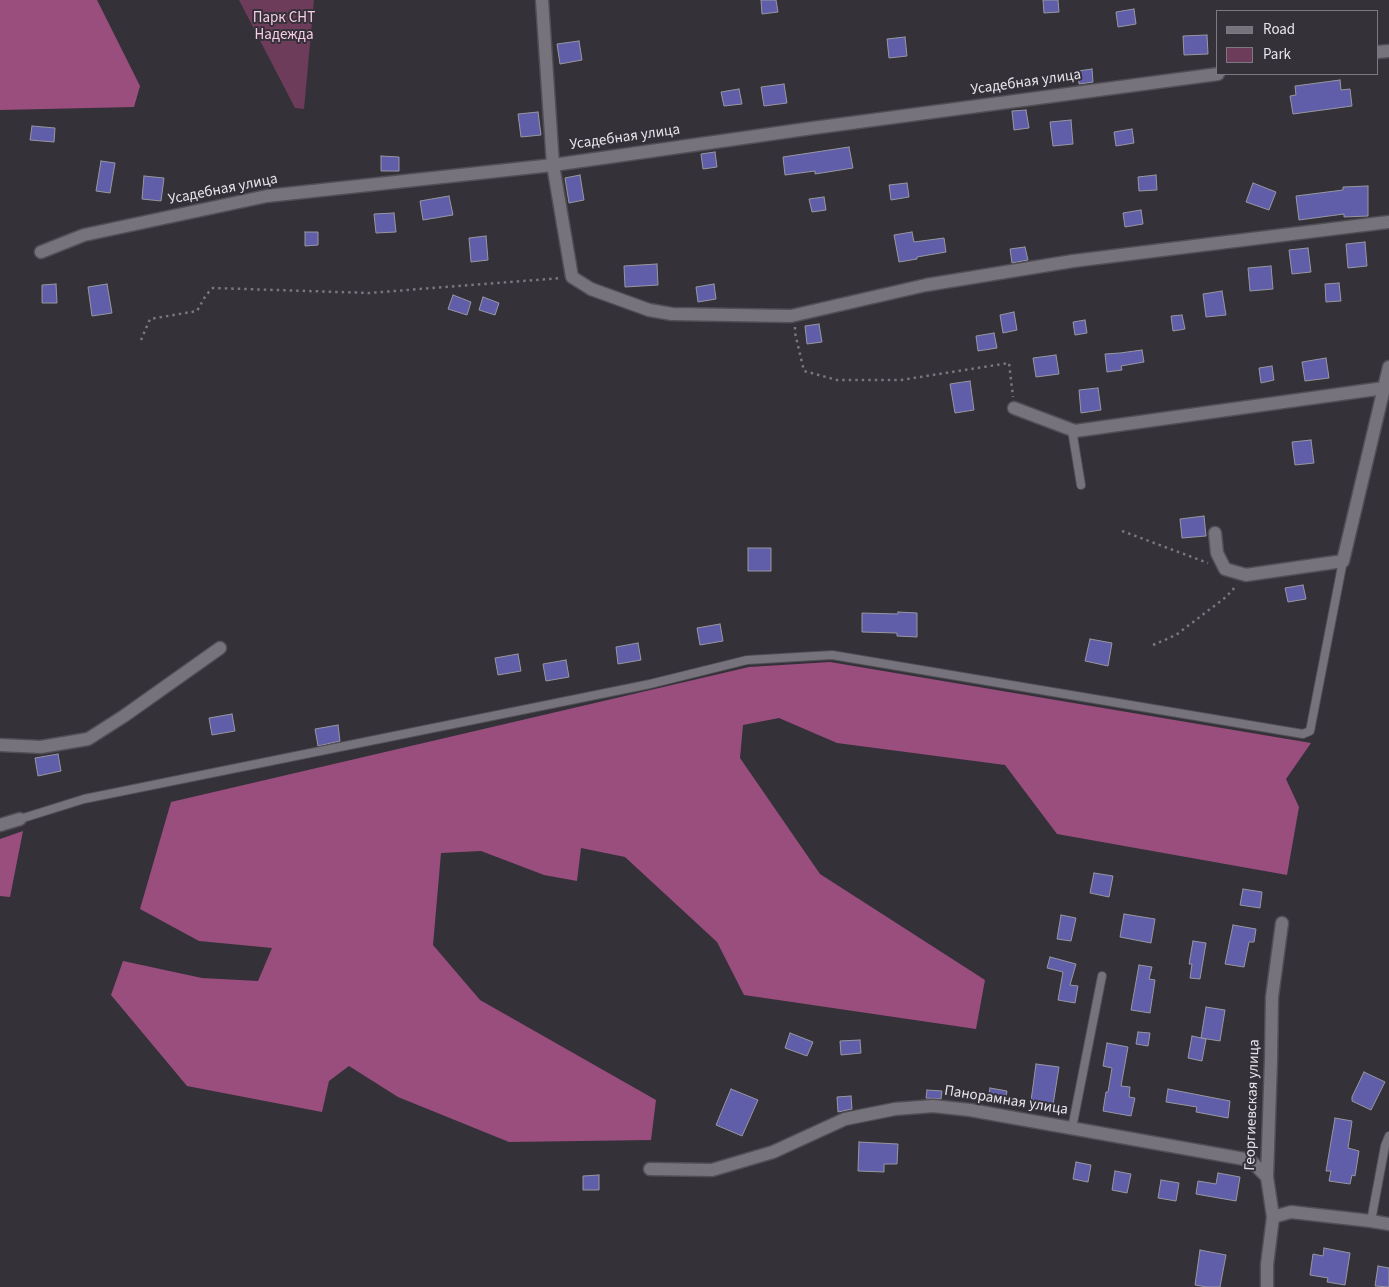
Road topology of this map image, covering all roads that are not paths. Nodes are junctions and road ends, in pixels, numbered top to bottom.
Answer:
1 (542, 0) edge
2 (1216, 74) edge
3 (553, 165) junction
4 (1389, 222) edge
5 (41, 252) dead end
6 (1389, 367) edge
7 (1384, 388) junction
8 (1014, 408) road end
9 (1072, 430) junction
10 (1081, 485) dead end
11 (1215, 533) dead end
12 (1343, 561) junction
13 (220, 648) dead end
14 (0, 745) edge
15 (20, 819) joint
16 (0, 825) edge
17 (1282, 923) dead end
18 (1102, 976) dead end
19 (1072, 1128) junction
20 (1389, 1136) edge
21 (650, 1169) dead end
22 (1267, 1177) junction
23 (1273, 1217) junction
24 (1371, 1221) junction
25 (1389, 1224) edge
26 (1267, 1287) edge

1 - 3 street
2 - 3 street, Усадебная улица
3 - 4 street
3 - 5 street, Усадебная улица
6 - 7 street
7 - 9 street
7 - 12 street
8 - 9 street
9 - 10 lane
11 - 12 street
12 - 15 lane
13 - 14 street
15 - 16 street
17 - 22 street, Георгиевская улица
18 - 19 lane
19 - 21 street, Панорамная улица
19 - 22 street, Панорамная улица
20 - 24 lane
22 - 23 street, Георгиевская улица
23 - 24 street
23 - 26 street, Георгиевская улица
24 - 25 street

